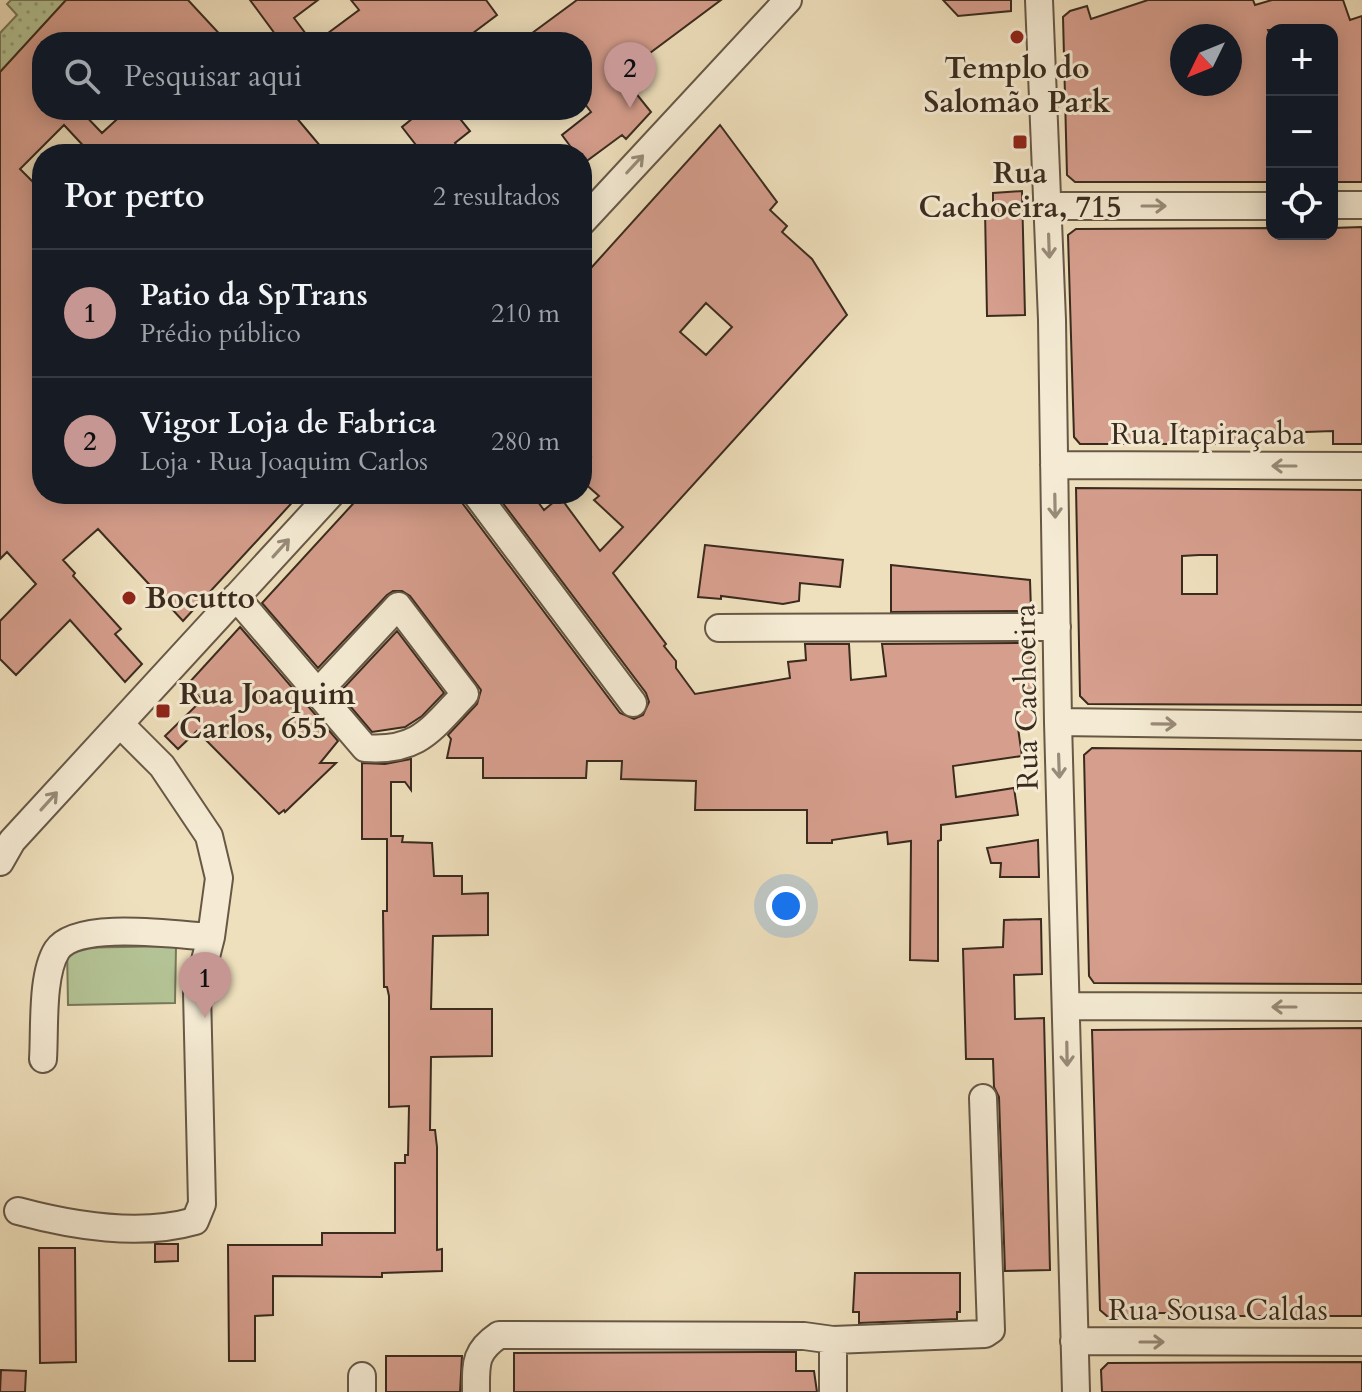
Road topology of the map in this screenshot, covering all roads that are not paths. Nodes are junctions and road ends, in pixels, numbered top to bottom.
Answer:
1 (788, 0) edge
2 (1039, 0) edge
3 (1338, 205) edge
4 (1362, 205) edge
5 (1048, 206) junction
6 (1266, 206) edge
7 (592, 211) edge
8 (1054, 465) junction
9 (1362, 466) edge
10 (322, 504) edge
11 (484, 504) edge
12 (236, 597) junction
13 (1057, 627) junction
14 (719, 628) dead end
15 (318, 692) junction
16 (633, 703) dead end
17 (1058, 722) junction
18 (120, 724) junction
19 (1362, 726) edge
20 (0, 862) edge
21 (211, 937) junction
22 (1066, 1006) junction
23 (1362, 1007) edge
24 (43, 1059) dead end
25 (983, 1098) dead end
26 (7, 1209) edge
27 (833, 1340) junction
28 (1074, 1341) junction
29 (1362, 1342) edge
30 (476, 1392) edge
31 (833, 1392) edge
32 (1076, 1392) edge

7 -> 1 street
2 - 5 street, Rua Cachoeira
3 - 4 street
5 -> 6 street
5 -> 8 street, Rua Cachoeira
9 -> 8 street, Rua Itapiraçaba
8 -> 13 street, Rua Cachoeira
12 -> 10 street
11 - 16 street
12 - 15 street
12 - 18 street
13 - 14 street
13 - 17 street, Rua Cachoeira
15 - 15 street
17 -> 19 street
17 -> 22 street, Rua Cachoeira
20 -> 18 street
18 - 21 street
21 - 24 street
21 - 26 street
23 -> 22 street
22 -> 28 street, Rua Cachoeira
25 - 27 street
27 - 30 street
27 - 31 street
28 -> 29 street, Rua Sousa Caldas
28 - 32 street, Rua Cachoeira

